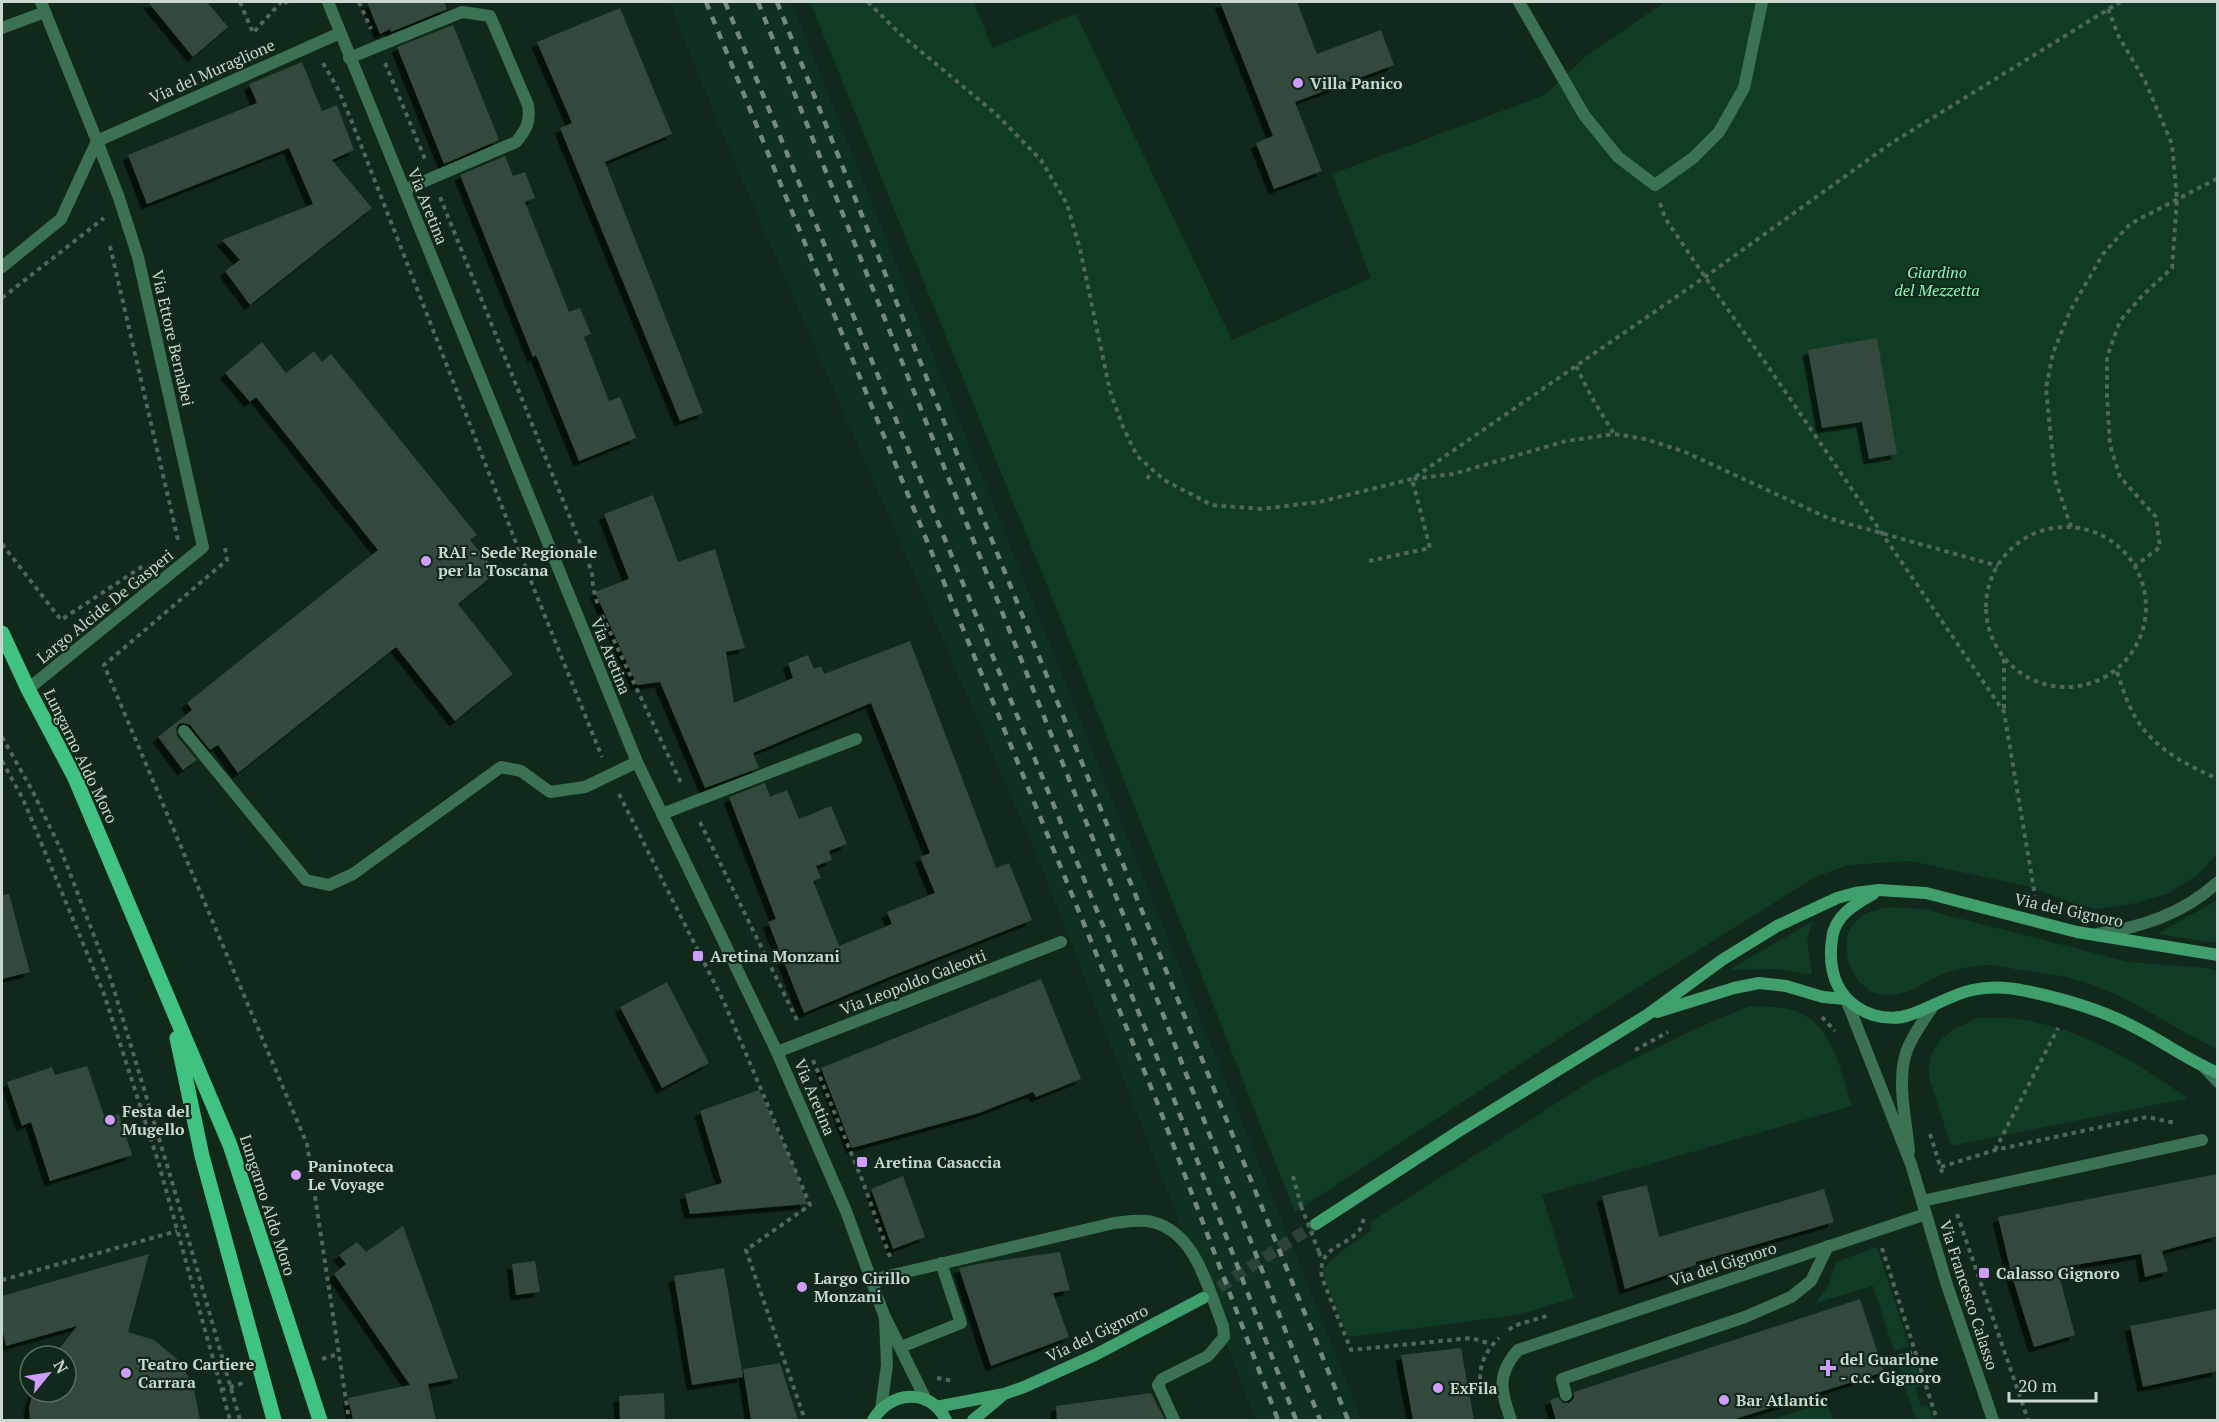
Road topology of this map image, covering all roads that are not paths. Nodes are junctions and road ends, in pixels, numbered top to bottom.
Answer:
1 (328, 2) edge
2 (1508, 2) edge
3 (1762, 2) edge
4 (1521, 4) edge
5 (43, 7) edge
6 (2, 28) edge
7 (340, 33) junction
8 (350, 58) junction
9 (97, 141) junction
10 (404, 190) junction
11 (2, 267) edge
12 (203, 547) joint
13 (2, 633) edge
14 (2, 660) edge
15 (28, 689) junction
16 (184, 732) dead end
17 (856, 739) dead end
18 (637, 762) junction
19 (662, 814) junction
20 (2217, 882) edge
21 (1879, 890) junction
22 (2093, 934) junction
23 (1061, 942) dead end
24 (2217, 955) edge
25 (1846, 999) junction
26 (170, 1006) junction
27 (1933, 1006) junction
28 (1647, 1015) junction
29 (777, 1052) junction
30 (2205, 1068) junction
31 (2217, 1073) edge
32 (2217, 1082) edge
33 (2202, 1140) dead end
34 (1911, 1164) junction
35 (1922, 1201) junction
36 (1926, 1214) junction
37 (1316, 1224) tunnel mouth
38 (1828, 1246) junction
39 (942, 1263) junction
40 (872, 1280) junction
41 (1203, 1298) tunnel mouth
42 (884, 1315) junction
43 (901, 1347) junction
44 (1004, 1394) junction
45 (1566, 1395) dead end
46 (931, 1404) junction
47 (881, 1409) junction
48 (274, 1420) edge
49 (320, 1420) edge
50 (873, 1420) edge
51 (946, 1420) edge
52 (973, 1420) edge
53 (1174, 1420) edge
54 (1511, 1420) edge
55 (1993, 1420) edge

1 - 7 street, Via Aretina
2 - 4 street
3 - 4 street
5 - 6 street
5 - 9 street, Via Ettore Bernabei
7 - 8 street, Via Aretina
7 - 9 street, Via del Muraglione
8 - 10 street, Via Aretina
8 - 10 street
9 - 11 street
9 - 12 street, Via Ettore Bernabei
10 - 18 street, Via Aretina
12 - 15 street, Largo Alcide De Gasperi
13 - 15 main road, Lungarno Aldo Moro
14 - 15 main road, Lungarno Aldo Moro
15 - 26 main road, Lungarno Aldo Moro
16 - 18 street
17 - 19 street
18 - 19 street, Via Aretina
19 - 29 street, Via Aretina
20 - 22 street
21 - 22 main road, Via del Gignoro
21 - 25 main road
21 - 28 main road, Via del Gignoro
22 - 24 main road, Via del Gignoro
23 - 29 street, Via Leopoldo Galeotti
25 - 27 main road, Via del Gignoro
25 - 28 main road, Via del Gignoro
25 - 34 street
26 - 48 main road, Lungarno Aldo Moro
26 - 49 main road, Lungarno Aldo Moro
27 - 30 main road, Via del Gignoro
27 - 34 street
28 - 37 main road, Via del Gignoro
29 - 40 street, Via Aretina
30 - 31 main road, Via del Gignoro
30 - 32 street
33 - 35 street
34 - 35 street
35 - 36 street
36 - 38 street, Via del Gignoro
36 - 55 street, Via Francesco Calasso
38 - 45 street
38 - 54 street, Via del Gignoro
39 - 40 street
39 - 43 street
39 - 53 street
40 - 42 street, Via Aretina
41 - 44 main road, Via del Gignoro
42 - 43 street, Via Aretina
42 - 47 street, Via Aretina
43 - 46 street, Via Aretina
44 - 46 main road, Via del Gignoro
44 - 52 main road, Via del Gignoro
46 - 47 main road
46 - 51 main road, Via Aretina
47 - 50 main road, Via Aretina

